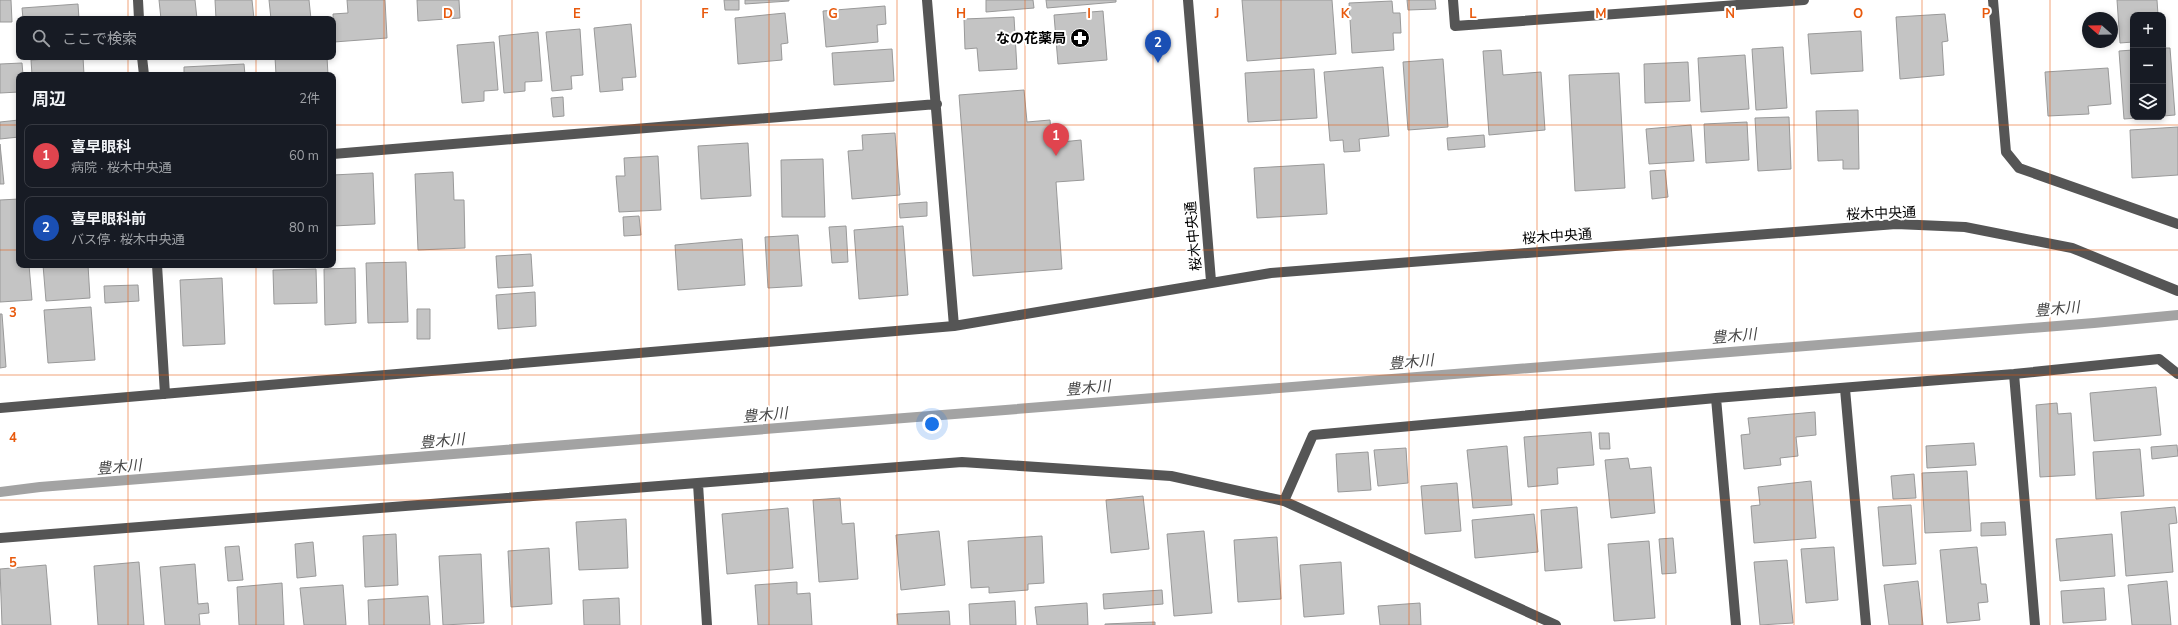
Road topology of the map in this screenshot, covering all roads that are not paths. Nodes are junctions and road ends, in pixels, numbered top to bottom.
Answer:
1 (138, 0) edge
2 (927, 0) edge
3 (1188, 0) edge
4 (1454, 0) edge
5 (1804, 0) edge
6 (1993, 0) edge
7 (140, 16) edge
8 (142, 60) edge
9 (144, 72) edge
10 (937, 104) junction
11 (336, 154) edge
12 (2178, 224) edge
13 (157, 268) edge
14 (1211, 281) junction
15 (2176, 290) edge
16 (954, 326) junction
17 (2014, 374) junction
18 (2178, 374) edge
19 (1845, 389) junction
20 (165, 394) junction
21 (1716, 398) junction
22 (0, 408) edge
23 (698, 484) junction
24 (1284, 501) junction
25 (0, 538) edge
26 (707, 625) edge
27 (1556, 625) edge
28 (1736, 625) edge
29 (1866, 625) edge
30 (2035, 625) edge

1 - 7 street
2 - 10 street
3 - 14 street, 桜木中央通
4 - 5 street
6 - 12 street
8 - 9 street
10 - 11 street
10 - 16 street
13 - 20 street
14 - 15 street, 桜木中央通
14 - 16 street
16 - 20 street
17 - 18 street
17 - 19 street
17 - 30 street
19 - 21 street
19 - 29 street
20 - 22 street
21 - 24 street
21 - 28 street
23 - 24 street
23 - 25 street
23 - 26 street
24 - 27 street

